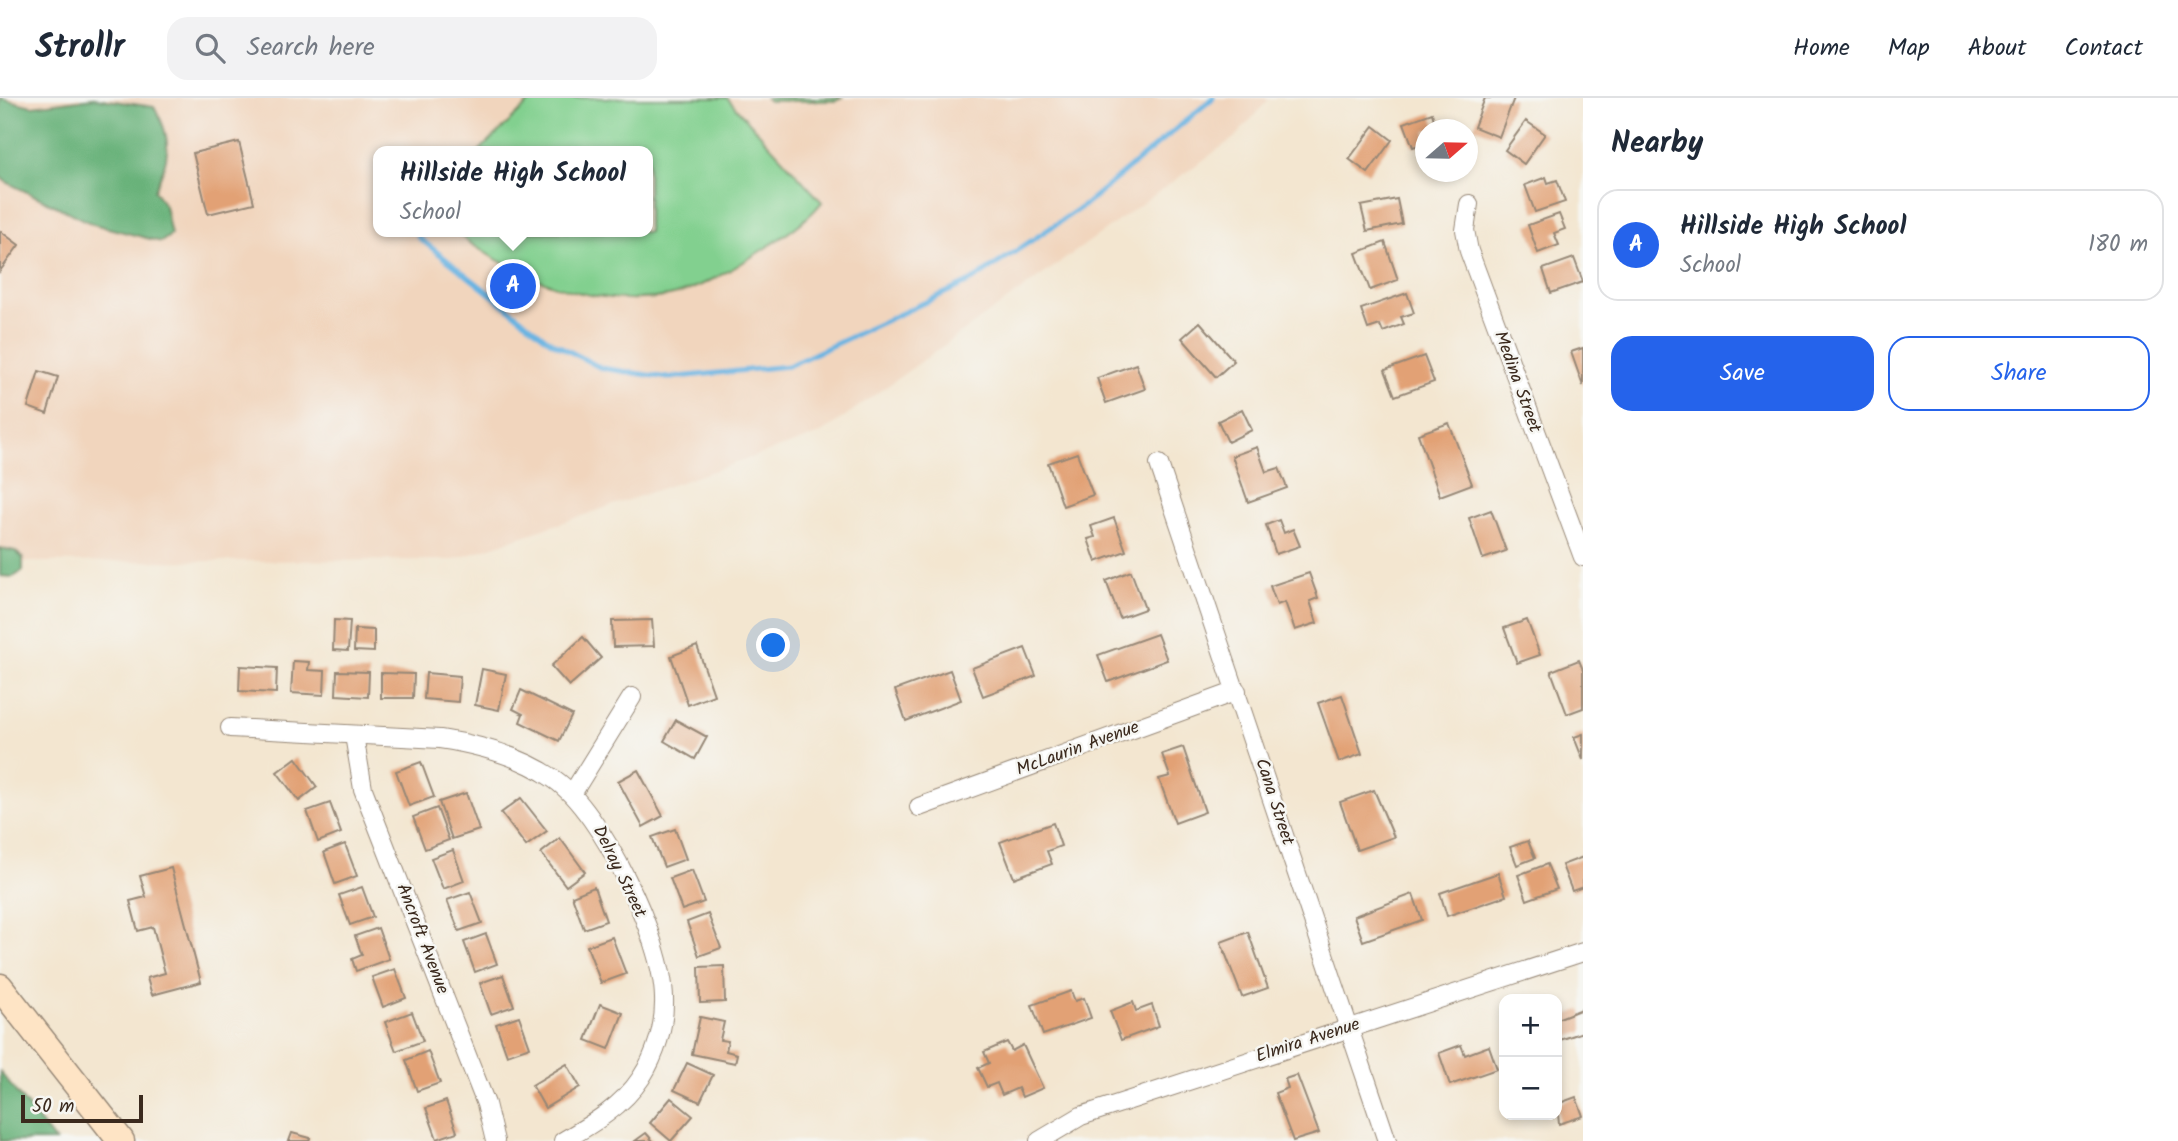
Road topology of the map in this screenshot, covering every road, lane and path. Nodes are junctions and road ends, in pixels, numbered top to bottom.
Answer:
1 (1469, 204) dead end
2 (1159, 464) dead end
3 (1583, 557) edge
4 (1237, 691) junction
5 (632, 696) dead end
6 (230, 728) dead end
7 (354, 735) junction
8 (572, 794) junction
9 (919, 807) dead end
10 (1583, 952) edge
11 (0, 987) edge
12 (1348, 1028) junction
13 (121, 1141) edge
14 (495, 1141) edge
15 (563, 1141) edge
16 (1039, 1141) edge
17 (1387, 1141) edge

1 - 3 street, Medina Street
2 - 4 street, Cana Street
4 - 9 street, McLaurin Avenue
4 - 12 street, Cana Street
5 - 8 street
6 - 7 street, Delray Street
7 - 8 street, Delray Street
7 - 14 street, Ancroft Avenue
8 - 15 street, Delray Street
10 - 12 street, Elmira Avenue
11 - 13 main road
12 - 16 street, Elmira Avenue
12 - 17 street, Cana Street

